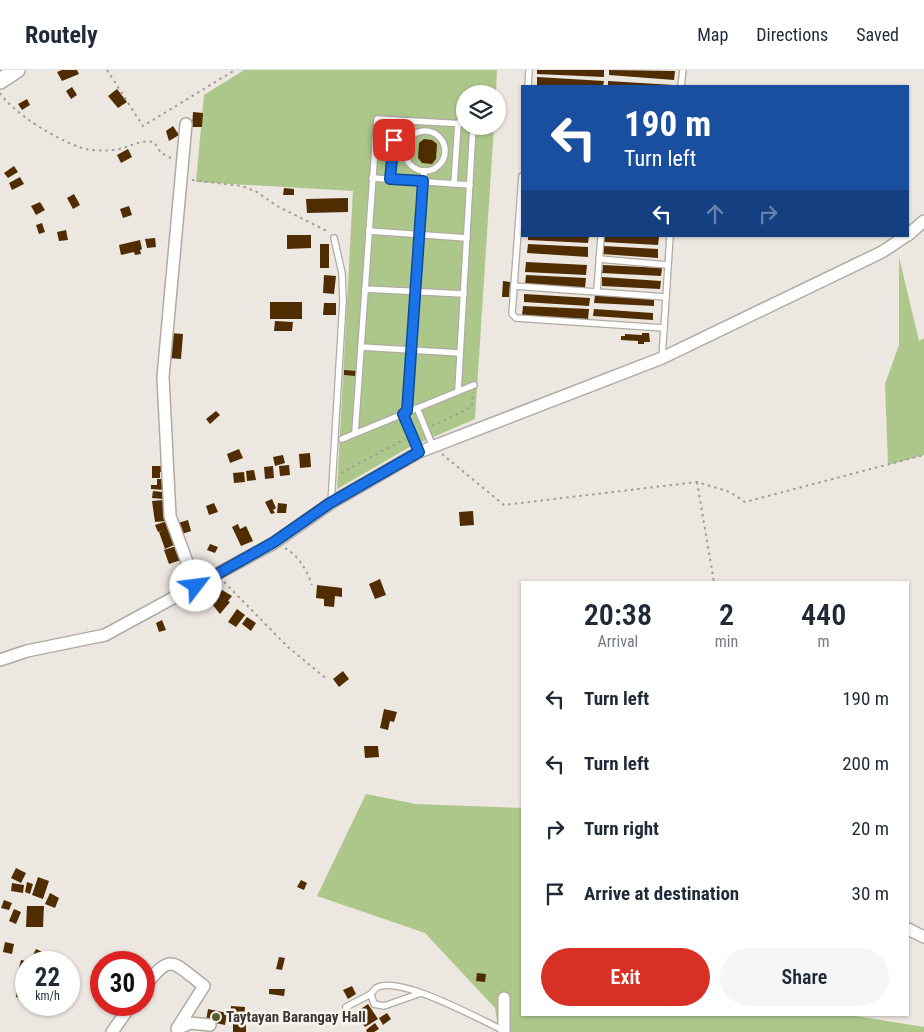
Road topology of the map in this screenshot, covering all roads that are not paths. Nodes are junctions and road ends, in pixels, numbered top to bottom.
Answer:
1 (16, 70) edge
2 (529, 70) edge
3 (682, 70) edge
4 (0, 81) edge
5 (528, 85) edge
6 (681, 85) edge
7 (396, 120) junction
8 (426, 121) junction
9 (456, 123) edge
10 (186, 124) dead end
11 (426, 130) junction
12 (460, 135) edge
13 (473, 135) edge
14 (424, 171) junction
15 (372, 178) junction
16 (390, 179) junction
17 (423, 181) junction
18 (454, 184) junction
19 (470, 185) junction
20 (924, 221) edge
21 (521, 223) edge
22 (369, 231) junction
23 (909, 234) edge
24 (420, 235) junction
25 (601, 237) edge
26 (670, 237) edge
27 (905, 237) edge
28 (334, 238) road end
29 (467, 238) junction
30 (600, 259) junction
31 (668, 265) junction
32 (514, 286) junction
33 (365, 289) junction
34 (597, 291) junction
35 (416, 292) junction
36 (464, 294) junction
37 (666, 296) junction
38 (664, 328) junction
39 (361, 347) junction
40 (411, 350) junction
41 (460, 353) junction
42 (662, 358) junction
43 (474, 385) road end
44 (458, 391) junction
45 (417, 408) junction
46 (405, 412) junction
47 (355, 433) junction
48 (342, 439) dead end
49 (432, 447) junction
50 (419, 452) junction
51 (330, 503) junction
52 (196, 586) junction
53 (0, 660) edge
54 (909, 930) edge
55 (924, 937) edge
56 (155, 973) edge
57 (421, 993) junction
58 (371, 994) junction
59 (504, 998) dead end
60 (346, 1007) dead end
61 (123, 1016) edge
62 (210, 1025) dead end
63 (176, 1030) edge
64 (504, 1031) edge
65 (112, 1032) edge

1 - 4 street
2 - 5 lane
3 - 6 lane
7 - 8 lane
7 - 15 lane
7 - 16 lane
8 - 9 lane
8 - 11 lane
10 - 52 street
11 - 14 lane
11 - 14 lane
12 - 18 lane
13 - 19 lane
14 - 17 lane
15 - 16 lane
15 - 22 lane
16 - 17 lane
17 - 18 lane
17 - 24 lane
18 - 19 lane
19 - 29 lane
20 - 23 street
21 - 32 lane
22 - 24 lane
22 - 33 lane
24 - 29 lane
24 - 35 lane
25 - 30 lane
26 - 31 lane
27 - 42 street
28 - 51 lane
29 - 36 lane
30 - 31 lane
30 - 34 lane
31 - 37 lane
32 - 34 lane
32 - 38 lane
33 - 35 lane
33 - 39 lane
34 - 37 lane
35 - 36 lane
35 - 40 lane
36 - 41 lane
37 - 38 lane
38 - 42 lane
39 - 40 lane
39 - 47 lane
40 - 41 lane
40 - 46 lane
41 - 44 lane
42 - 49 street
43 - 44 lane
44 - 45 lane
45 - 46 lane
45 - 49 lane
46 - 47 lane
46 - 50 lane
47 - 48 lane
49 - 50 street
50 - 51 street
51 - 52 street
52 - 53 street
54 - 55 street
56 - 63 street
57 - 58 lane
57 - 58 lane
57 - 64 lane
58 - 60 lane
59 - 64 street
61 - 65 street
62 - 63 street

